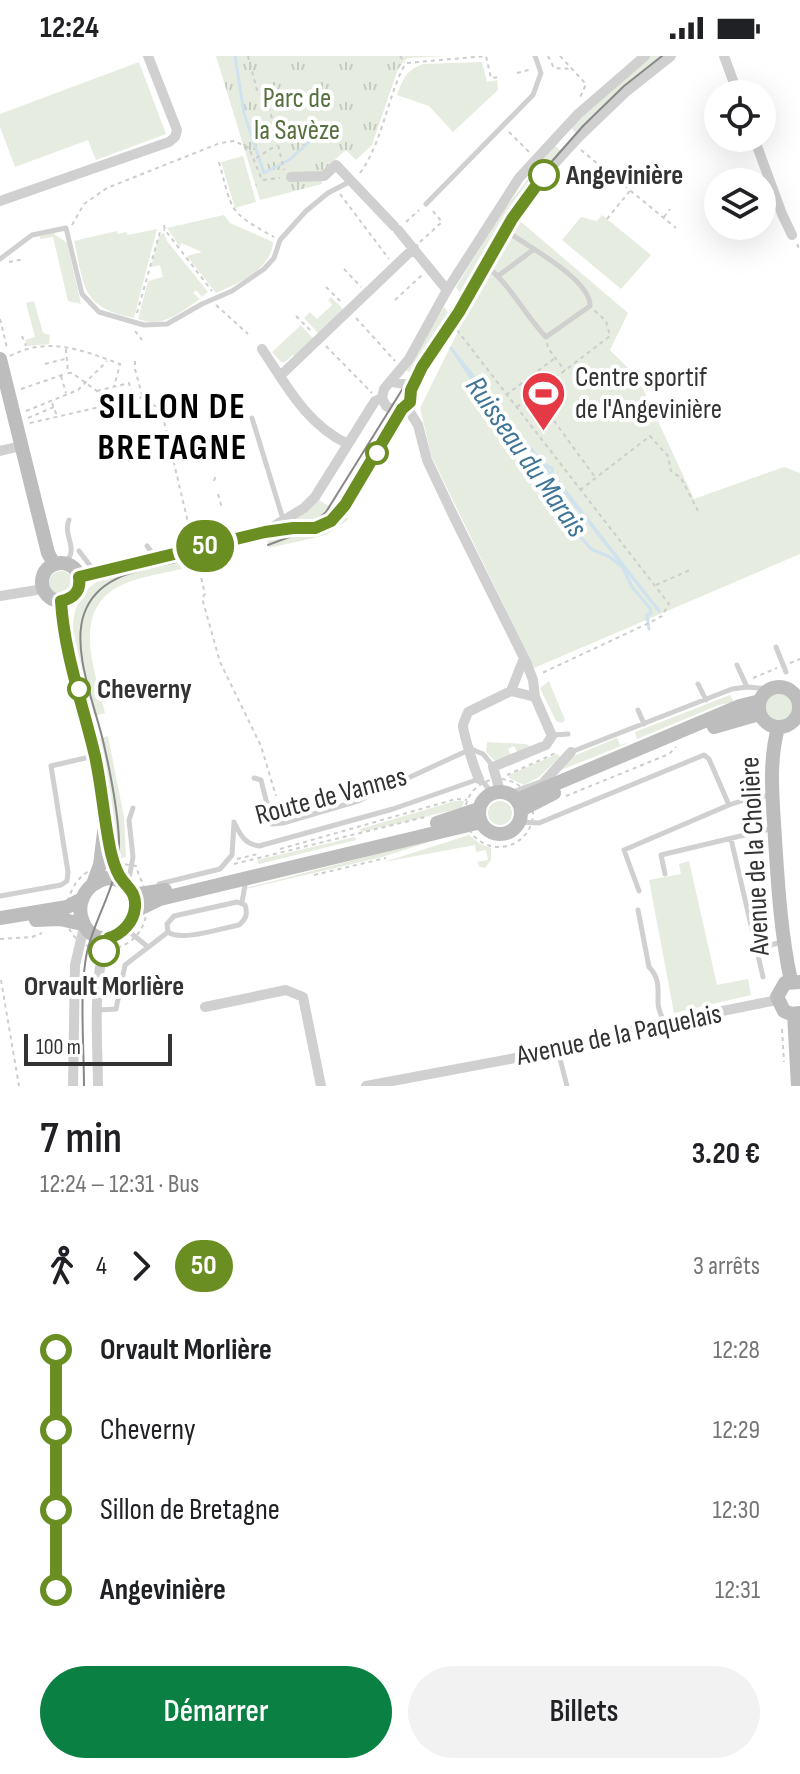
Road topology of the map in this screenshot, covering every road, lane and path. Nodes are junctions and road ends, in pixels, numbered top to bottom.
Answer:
1 (148, 56) edge
2 (248, 56) edge
3 (400, 56) edge
4 (452, 56) edge
5 (535, 56) edge
6 (548, 56) edge
7 (560, 56) edge
8 (645, 56) edge
9 (671, 56) edge
10 (724, 56) edge
11 (448, 60) junction
12 (405, 64) junction
13 (572, 69) junction
14 (499, 77) dead end
15 (733, 80) edge
16 (578, 114) junction
17 (503, 126) junction
18 (277, 145) junction
19 (580, 149) dead end
20 (759, 152) edge
21 (255, 158) junction
22 (536, 159) junction
23 (219, 162) dead end
24 (287, 175) junction
25 (642, 176) dead end
26 (351, 181) junction
27 (336, 189) junction
28 (630, 189) junction
29 (0, 201) edge
30 (426, 204) junction
31 (670, 209) dead end
32 (663, 217) junction
33 (607, 219) dead end
34 (164, 225) dead end
35 (71, 228) dead end
36 (396, 228) junction
37 (676, 228) dead end
38 (165, 230) junction
39 (505, 230) junction
40 (792, 235) dead end
41 (280, 240) junction
42 (414, 248) junction
43 (533, 250) junction
44 (0, 259) edge
45 (24, 259) dead end
46 (8, 262) dead end
47 (484, 265) junction
48 (395, 266) junction
49 (430, 267) junction
50 (344, 269) dead end
51 (498, 276) junction
52 (326, 287) dead end
53 (447, 290) junction
54 (367, 293) junction
55 (218, 298) junction
56 (211, 300) junction
57 (395, 300) dead end
58 (590, 306) junction
59 (351, 312) junction
60 (296, 316) dead end
61 (134, 323) junction
62 (456, 329) dead end
63 (248, 334) dead end
64 (22, 336) dead end
65 (546, 337) junction
66 (142, 340) dead end
67 (321, 341) junction
68 (26, 347) junction
69 (66, 348) junction
70 (262, 349) dead end
71 (5, 358) edge
72 (555, 358) junction
73 (66, 359) junction
74 (108, 360) junction
75 (135, 361) dead end
76 (45, 364) dead end
77 (403, 366) junction
78 (565, 371) junction
79 (68, 373) junction
80 (61, 375) junction
81 (280, 376) junction
82 (392, 382) junction
83 (86, 383) junction
84 (114, 387) junction
85 (21, 389) dead end
86 (411, 390) junction
87 (97, 391) junction
88 (534, 394) junction
89 (67, 395) junction
90 (506, 395) junction
91 (143, 397) dead end
92 (134, 399) dead end
93 (379, 399) junction
94 (52, 401) junction
95 (6, 406) edge
96 (54, 407) junction
97 (100, 407) dead end
98 (404, 408) junction
99 (516, 408) junction
100 (26, 411) dead end
101 (57, 417) dead end
102 (28, 418) dead end
103 (252, 418) dead end
104 (348, 444) junction
105 (21, 446) junction
106 (0, 451) edge
107 (596, 478) junction
108 (579, 491) junction
109 (218, 494) dead end
110 (222, 508) dead end
111 (698, 511) dead end
112 (69, 520) dead end
113 (284, 520) junction
114 (147, 546) dead end
115 (79, 551) dead end
116 (177, 554) tunnel mouth
117 (156, 558) junction
118 (60, 564) junction
119 (690, 570) dead end
120 (95, 573) junction
121 (79, 577) junction
122 (655, 586) junction
123 (43, 589) junction
124 (0, 596) edge
125 (61, 601) junction
126 (215, 627) dead end
127 (209, 628) dead end
128 (776, 647) dead end
129 (524, 658) junction
130 (737, 665) dead end
131 (786, 672) dead end
132 (533, 680) junction
133 (698, 684) dead end
134 (747, 687) junction
135 (511, 691) junction
136 (797, 695) edge
137 (535, 697) junction
138 (706, 700) junction
139 (763, 701) junction
140 (638, 710) dead end
141 (644, 724) junction
142 (788, 725) edge
143 (568, 734) dead end
144 (552, 736) junction
145 (685, 738) junction
146 (471, 749) junction
147 (571, 752) joint
148 (95, 755) junction
149 (270, 756) dead end
150 (264, 757) dead end
151 (493, 767) junction
152 (254, 778) dead end
153 (566, 796) dead end
154 (773, 796) junction
155 (496, 803) junction
156 (729, 805) junction
157 (133, 808) dead end
158 (426, 817) dead end
159 (106, 824) junction
160 (774, 828) junction
161 (731, 839) junction
162 (499, 845) dead end
163 (220, 869) junction
164 (665, 874) dead end
165 (247, 877) junction
166 (93, 884) junction
167 (129, 888) junction
168 (639, 891) dead end
169 (0, 896) edge
170 (82, 899) junction
171 (242, 902) junction
172 (638, 910) dead end
173 (135, 911) junction
174 (0, 918) edge
175 (0, 925) edge
176 (83, 926) junction
177 (125, 928) junction
178 (168, 932) junction
179 (109, 938) junction
180 (785, 941) junction
181 (148, 947) junction
182 (756, 949) junction
183 (763, 977) dead end
184 (1, 980) edge
185 (795, 982) edge
186 (777, 1000) junction
187 (205, 1007) dead end
188 (99, 1010) junction
189 (797, 1013) edge
190 (664, 1023) junction
191 (558, 1050) junction
192 (19, 1086) edge
193 (73, 1086) edge
194 (98, 1086) edge
195 (321, 1086) edge
196 (366, 1086) edge
197 (567, 1086) edge
198 (798, 1086) edge

1 - 29 street
2 - 18 path
3 - 12 path
4 - 11 path
5 - 17 lane
6 - 13 path
7 - 13 path
8 - 16 street
9 - 39 street
10 - 15 street
11 - 12 path
11 - 14 path
12 - 26 path
13 - 16 path
16 - 22 street
17 - 22 path
17 - 30 lane
18 - 21 path
18 - 24 path
19 - 28 path
20 - 40 street
21 - 24 path
21 - 35 path
22 - 53 street
23 - 41 path
24 - 26 street
25 - 28 path
26 - 27 lane
26 - 36 street
27 - 41 lane
27 - 48 path
28 - 32 path
28 - 33 path
30 - 36 path
30 - 42 path
31 - 32 path
32 - 37 path
34 - 38 path
36 - 42 street
38 - 55 path
38 - 61 path
39 - 43 lane
39 - 47 street
41 - 55 lane
42 - 48 street
42 - 49 street
43 - 51 lane
43 - 58 lane
44 - 61 lane
45 - 46 path
47 - 51 lane
47 - 86 street
48 - 54 street
49 - 53 street
49 - 57 path
50 - 54 path
51 - 65 lane
52 - 59 path
53 - 77 street
54 - 59 street
55 - 56 lane
56 - 61 lane
56 - 63 path
58 - 65 lane
58 - 78 path
59 - 67 street
59 - 77 path
60 - 67 path
61 - 66 path
62 - 90 path
64 - 68 path
65 - 72 path
67 - 81 street
67 - 93 path
68 - 69 path
68 - 71 path
69 - 73 path
69 - 74 path
70 - 81 street
71 - 95 main road
72 - 78 path
72 - 90 path
73 - 76 path
73 - 79 path
74 - 83 path
74 - 84 path
75 - 91 path
77 - 82 street
78 - 88 path
79 - 80 path
79 - 83 path
80 - 85 path
80 - 89 path
81 - 104 street
82 - 86 street
82 - 93 street
83 - 87 path
83 - 89 path
84 - 87 path
84 - 92 path
86 - 98 street
87 - 97 path
88 - 99 path
88 - 107 path
89 - 94 path
90 - 99 path
93 - 98 street
93 - 104 street
94 - 96 path
94 - 100 path
95 - 105 main road
96 - 101 path
96 - 102 path
98 - 113 street
98 - 129 street
99 - 108 path
103 - 113 lane
104 - 113 street
105 - 106 street
105 - 118 main road
107 - 108 path
107 - 111 path
108 - 122 path
109 - 110 path
112 - 118 lane
114 - 117 lane
115 - 120 lane
116 - 117 street
117 - 120 street
118 - 121 main road
118 - 123 main road
119 - 122 path
120 - 121 street
121 - 125 main road
122 - 132 path
123 - 124 street
123 - 125 main road
125 - 148 main road
126 - 127 path
128 - 131 lane
129 - 132 street
129 - 135 street
130 - 134 lane
132 - 137 street
133 - 138 lane
134 - 138 lane
134 - 139 lane
135 - 137 street
135 - 146 street
136 - 139 main road
136 - 142 main road
137 - 144 street
138 - 141 lane
139 - 142 main road
139 - 145 main road, Route de Vannes
139 - 155 main road, Route de Vannes
140 - 141 lane
141 - 147 lane
142 - 154 main road, Avenue de la Cholière
143 - 144 lane
144 - 151 street
145 - 153 path
145 - 155 main road, Route de Vannes
146 - 151 lane
146 - 152 lane, Route de Vannes
146 - 155 street
147 - 155 street
148 - 159 main road
148 - 169 lane
149 - 150 path
151 - 155 street
154 - 156 lane
154 - 160 main road, Avenue de la Cholière
155 - 156 lane
155 - 162 path
155 - 163 lane, Route de Vannes
155 - 165 main road, Route de Vannes
155 - 167 main road, Route de Vannes
156 - 168 lane
157 - 167 lane
158 - 163 path
159 - 166 main road
159 - 167 main road
160 - 161 lane
160 - 180 main road, Avenue de la Cholière
161 - 164 lane
161 - 182 lane
163 - 167 lane
165 - 171 lane
165 - 173 main road, Route de Vannes
166 - 167 main road
166 - 170 main road
167 - 173 main road
170 - 174 main road
170 - 176 main road
171 - 178 lane
171 - 178 lane
172 - 190 lane
173 - 177 main road
175 - 176 main road
176 - 179 main road
176 - 193 street
177 - 179 main road
177 - 181 lane
178 - 181 lane
179 - 188 street
180 - 182 lane
180 - 185 main road, Avenue de la Cholière
181 - 188 lane
182 - 183 lane
184 - 192 path
185 - 186 main road
186 - 189 main road
186 - 190 street, Avenue de la Paquelais
187 - 195 street
188 - 194 street
189 - 198 main road
190 - 191 street, Avenue de la Paquelais
191 - 196 street, Avenue de la Paquelais
191 - 197 lane

